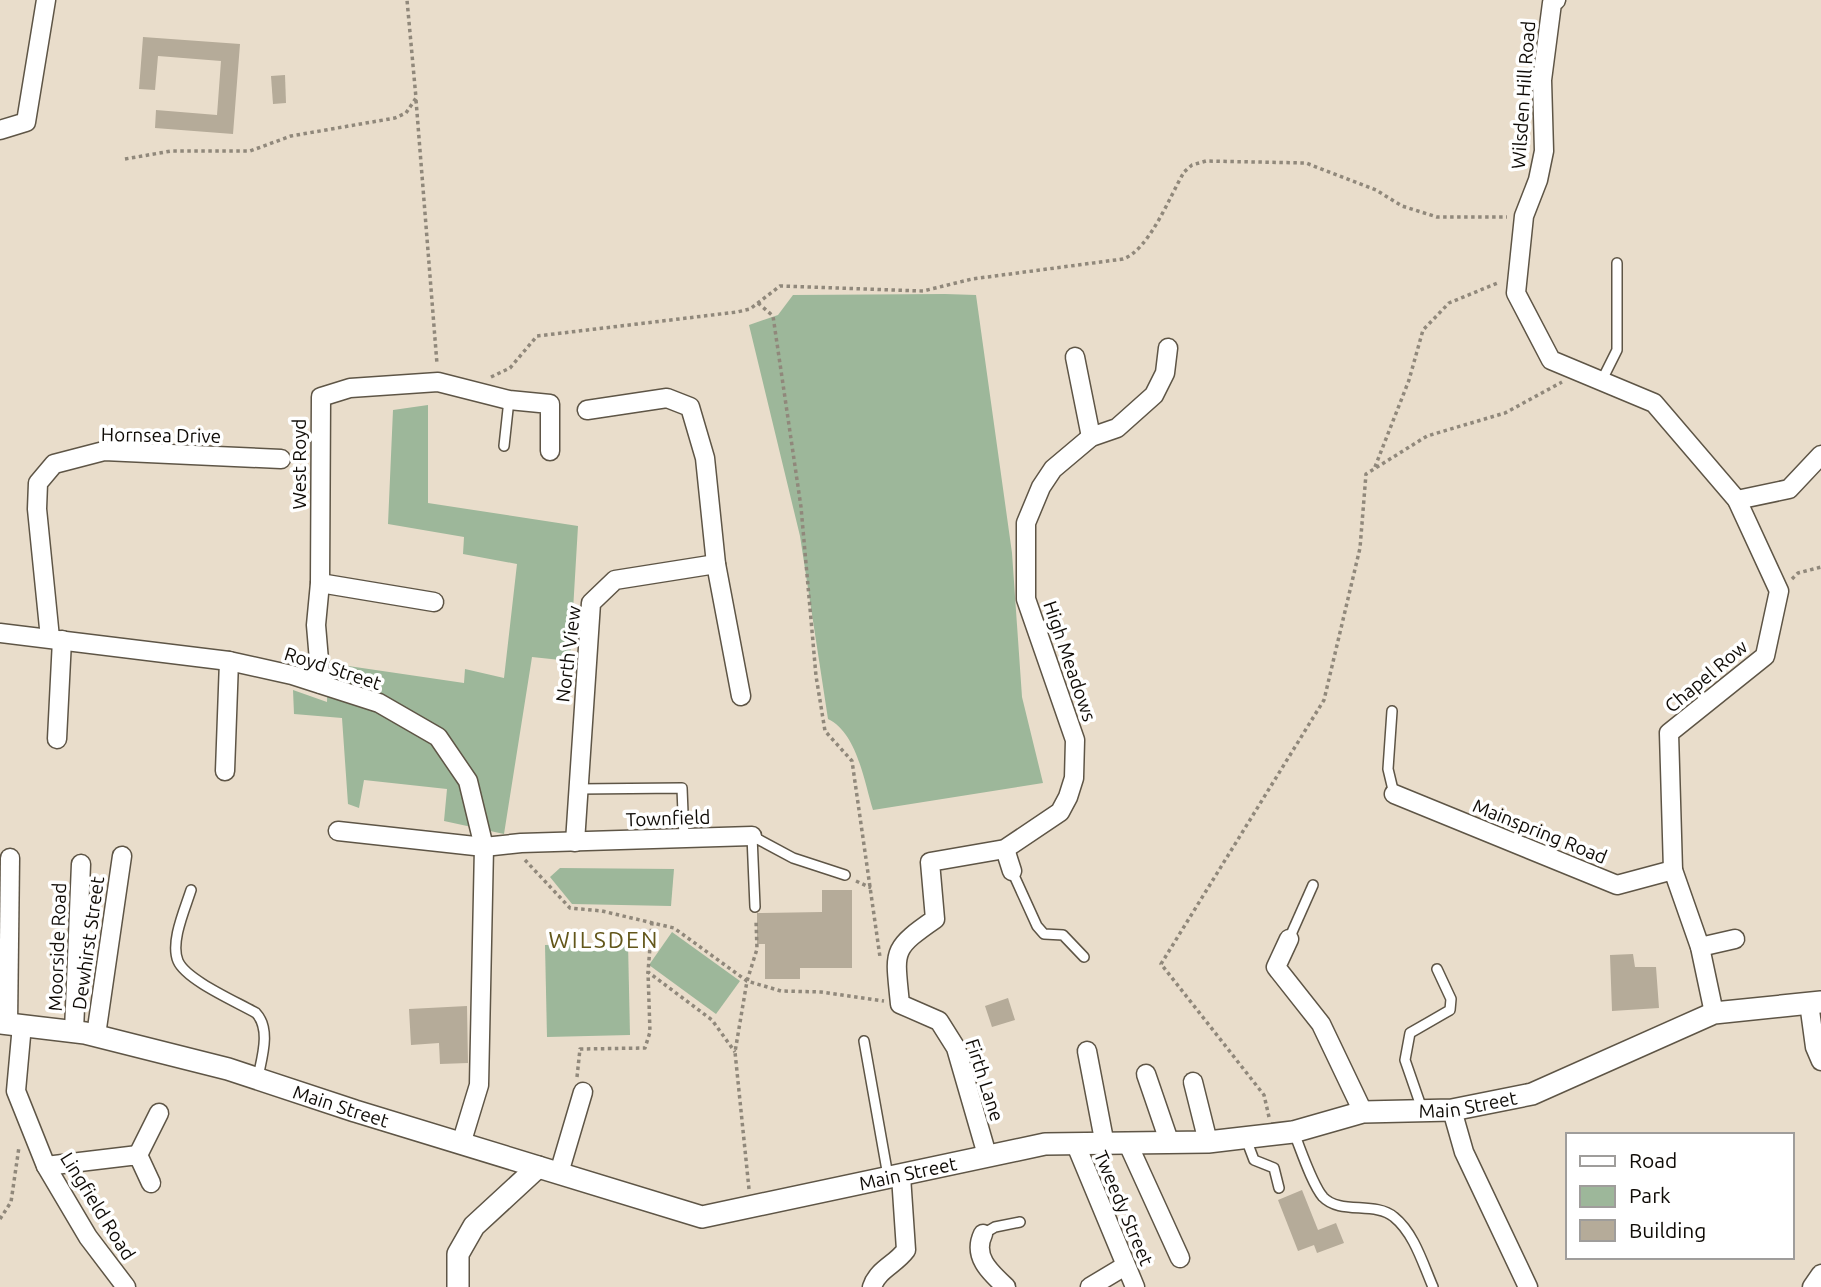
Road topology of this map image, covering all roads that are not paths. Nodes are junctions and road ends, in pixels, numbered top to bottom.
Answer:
1 (46, 0) edge
2 (1554, 1) edge
3 (0, 130) edge
4 (1617, 263) dead end
5 (1168, 348) dead end
6 (1075, 357) dead end
7 (1602, 380) junction
8 (509, 400) junction
9 (587, 410) dead end
10 (1091, 437) junction
11 (504, 446) dead end
12 (550, 451) dead end
13 (1821, 455) edge
14 (281, 459) dead end
15 (1737, 500) junction
16 (716, 565) junction
17 (320, 583) junction
18 (435, 602) dead end
19 (0, 633) edge
20 (56, 639) junction
21 (229, 661) junction
22 (321, 684) junction
23 (741, 696) dead end
24 (1392, 711) dead end
25 (57, 739) dead end
26 (225, 771) dead end
27 (578, 789) junction
28 (1394, 794) joint
29 (338, 831) dead end
30 (752, 836) junction
31 (684, 838) junction
32 (575, 842) junction
33 (484, 848) junction
34 (1005, 849) junction
35 (122, 856) dead end
36 (10, 858) dead end
37 (82, 864) dead end
38 (1012, 870) joint
39 (1673, 870) junction
40 (845, 875) dead end
41 (1313, 885) dead end
42 (191, 890) dead end
43 (755, 907) road end
44 (79, 928) junction
45 (112, 928) junction
46 (1289, 939) joint
47 (1735, 939) dead end
48 (1700, 947) junction
49 (1084, 957) dead end
50 (1437, 969) dead end
51 (1815, 1003) edge
52 (1714, 1013) junction
53 (10, 1024) edge
54 (74, 1031) junction
55 (96, 1035) junction
56 (864, 1041) dead end
57 (1087, 1051) dead end
58 (1821, 1061) edge
59 (1146, 1074) dead end
60 (258, 1079) junction
61 (1194, 1082) dead end
62 (583, 1091) road end
63 (8, 1093) edge
64 (1422, 1109) junction
65 (1452, 1110) junction
66 (1363, 1112) junction
67 (159, 1113) dead end
68 (1282, 1133) junction
69 (1246, 1138) junction
70 (1170, 1141) junction
71 (1208, 1142) junction
72 (461, 1144) junction
73 (1129, 1144) junction
74 (1076, 1145) junction
75 (1105, 1145) junction
76 (138, 1155) junction
77 (987, 1155) junction
78 (46, 1166) junction
79 (538, 1167) junction
80 (559, 1173) junction
81 (895, 1177) junction
82 (151, 1183) dead end
83 (1279, 1188) dead end
84 (1020, 1222) dead end
85 (983, 1234) joint
86 (1180, 1258) dead end
87 (1125, 1266) junction
88 (1821, 1274) edge
89 (126, 1287) edge
90 (458, 1287) edge
91 (872, 1287) edge
92 (1006, 1287) edge
93 (1090, 1287) edge
94 (1135, 1287) edge
95 (1433, 1287) edge
96 (1528, 1287) edge
97 (1812, 1287) edge

1 - 3 street
2 - 7 street, Wilsden Hill Road
4 - 7 lane
5 - 10 street, High Meadows
6 - 10 street
7 - 15 street, Wilsden Hill Road
8 - 11 lane
8 - 12 street, West Royd
8 - 17 street, West Royd
9 - 16 street
10 - 34 street, High Meadows
13 - 15 street
14 - 20 street, Hornsea Drive
15 - 39 street, Chapel Row
16 - 23 street
16 - 27 street, North View
17 - 18 street
17 - 22 street, West Royd
19 - 20 street, Royd Street
20 - 21 street, Royd Street
20 - 25 street, Hornsea Drive
21 - 22 street, Royd Street
21 - 26 street
22 - 33 street, Royd Street
24 - 28 lane
27 - 31 lane
27 - 32 street, North View
28 - 39 street, Mainspring Road
29 - 33 street, Townfield
30 - 31 street, Townfield
30 - 40 lane, Townfield
30 - 43 lane
31 - 32 street, Townfield
32 - 33 street, Townfield
33 - 72 street, Royd Street
34 - 38 street
34 - 77 street, Firth Lane
35 - 45 street, Dewhirst Street
36 - 53 street, Lingfield Road
37 - 44 street, Moorside Road
38 - 49 lane
39 - 48 street, Chapel Row
41 - 46 lane
42 - 60 lane
44 - 45 street
44 - 54 street, Moorside Road
45 - 55 street, Dewhirst Street
46 - 66 street
47 - 48 street
48 - 52 street, Chapel Row
50 - 64 lane
51 - 52 street, Main Street
51 - 58 street
52 - 65 street, Main Street
53 - 54 street, Main Street
53 - 63 street, Lingfield Road
54 - 55 street, Main Street
55 - 60 street, Main Street
56 - 81 lane
57 - 75 street
59 - 70 street
60 - 72 street, Main Street
61 - 71 street
62 - 80 street
63 - 78 street, Lingfield Road
64 - 65 street, Main Street
64 - 66 street, Main Street
65 - 96 street
66 - 68 street, Main Street
67 - 76 street
68 - 69 street, Main Street
68 - 95 lane
69 - 71 street, Main Street
69 - 83 lane
70 - 71 street, Main Street
70 - 73 street, Main Street
72 - 79 street, Main Street
73 - 75 street, Main Street
73 - 86 street
74 - 75 street, Main Street
74 - 77 street, Main Street
74 - 87 street, Tweedy Street
76 - 78 street
76 - 82 street
77 - 81 street, Main Street
78 - 89 street, Lingfield Road
79 - 80 street, Main Street
79 - 90 street
80 - 81 street, Main Street
81 - 91 street
84 - 85 lane
85 - 92 street
87 - 93 street
87 - 94 street, Tweedy Street
88 - 97 street

